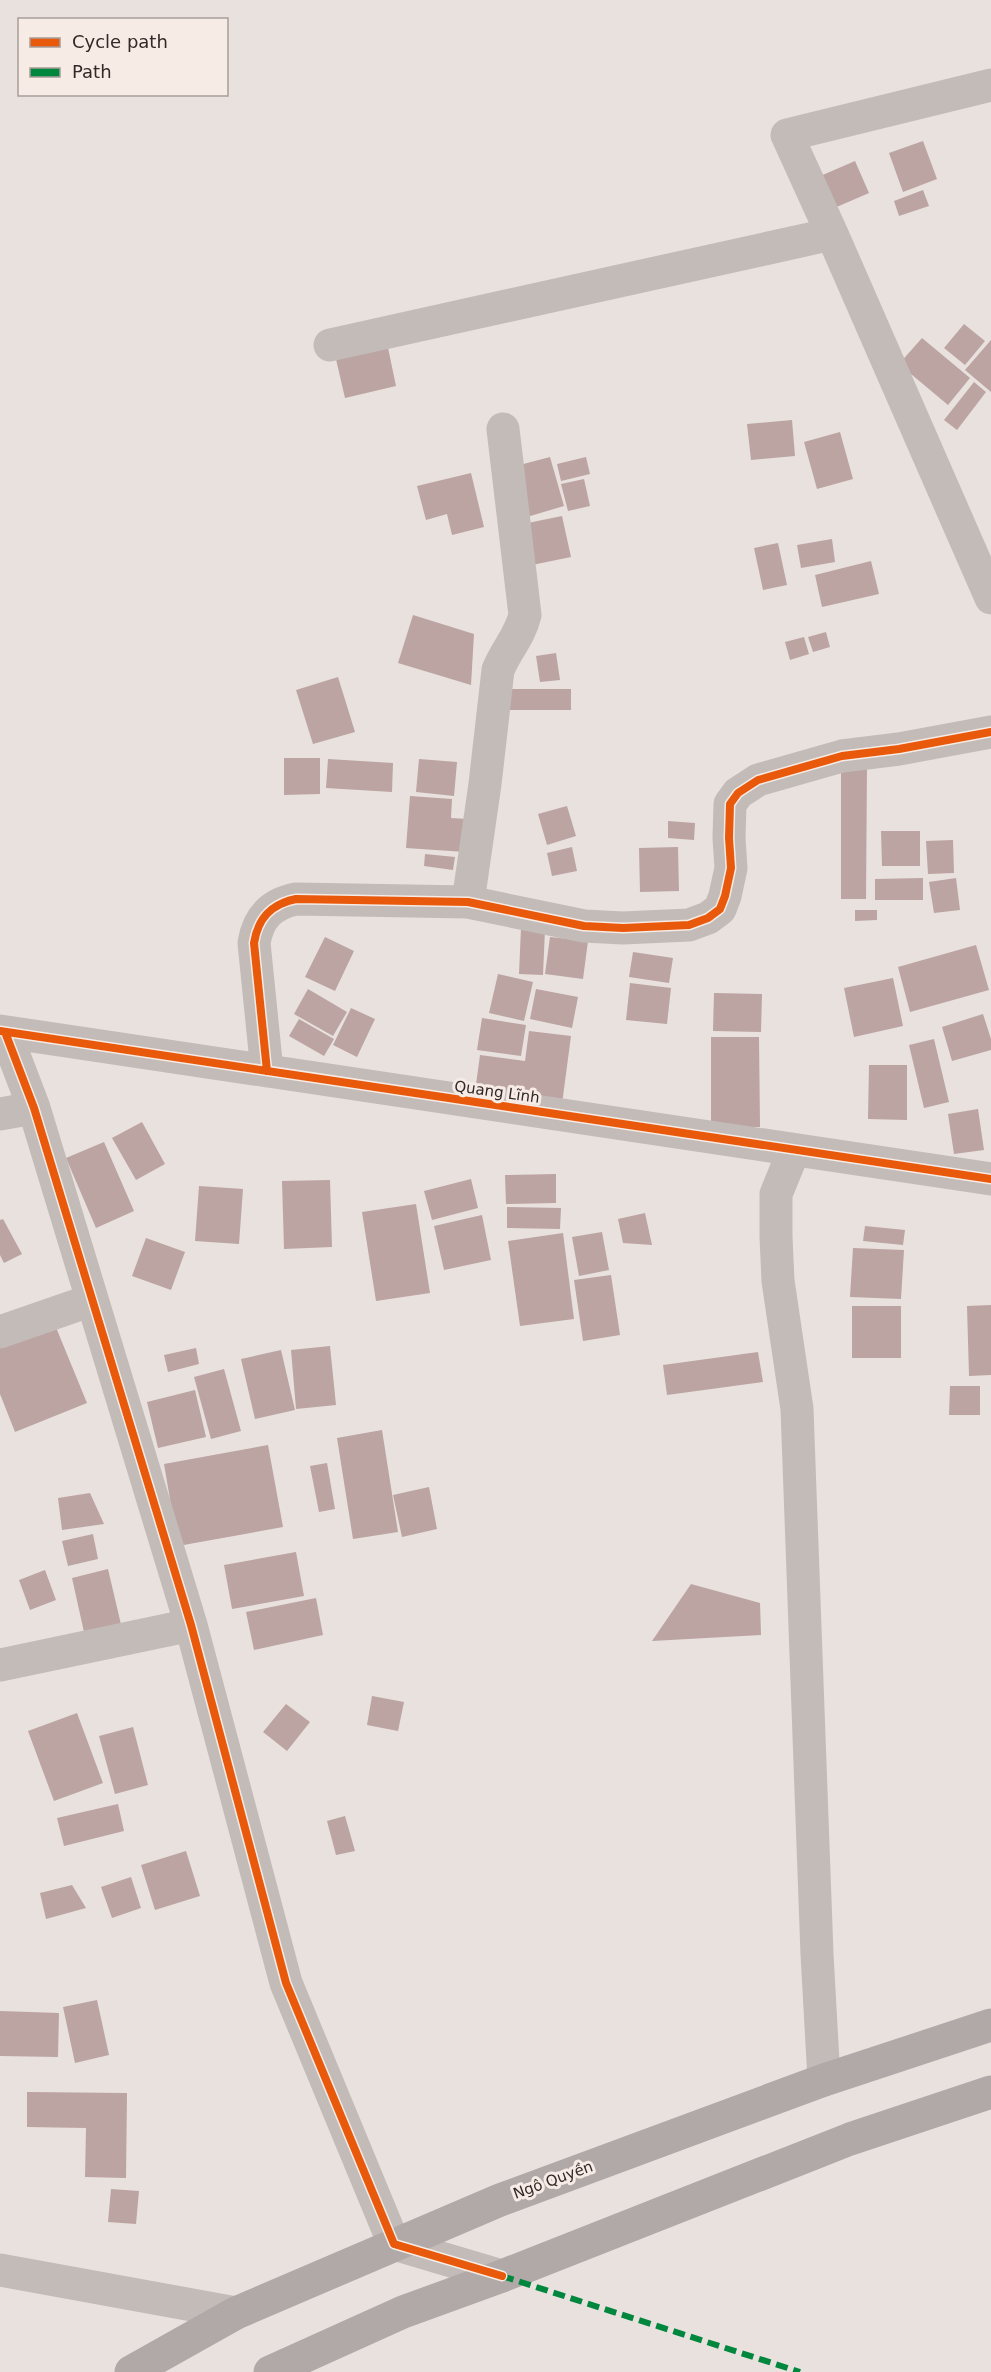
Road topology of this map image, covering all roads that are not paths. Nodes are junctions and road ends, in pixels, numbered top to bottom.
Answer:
1 (991, 86) edge
2 (832, 234) junction
3 (330, 345) dead end
4 (503, 429) dead end
5 (991, 598) edge
6 (991, 732) edge
7 (468, 902) junction
8 (3, 1032) edge
9 (267, 1071) junction
10 (34, 1108) junction
11 (0, 1114) edge
12 (794, 1150) junction
13 (982, 1173) edge
14 (92, 1300) junction
15 (0, 1332) edge
16 (191, 1625) junction
17 (0, 1665) edge
18 (991, 2025) edge
19 (824, 2080) junction
20 (991, 2092) edge
21 (394, 2244) junction
22 (0, 2270) edge
23 (502, 2276) junction
24 (236, 2313) junction
25 (131, 2372) edge
26 (270, 2372) edge

1 - 2 street
2 - 3 street
2 - 5 street
4 - 7 street
6 - 7 street
7 - 9 street
8 - 9 street, Quang Lĩnh
8 - 10 street
9 - 12 street, Quang Lĩnh
10 - 11 street
10 - 14 street
12 - 13 street, Quang Lĩnh
12 - 19 street
14 - 15 street
14 - 16 street
16 - 17 street
16 - 21 street
18 - 19 main road, Ngô Quyền
19 - 21 main road, Ngô Quyền
20 - 23 main road
21 - 23 street
21 - 24 main road, Ngô Quyền
22 - 24 street
23 - 26 main road
24 - 25 main road, Ngô Quyền

